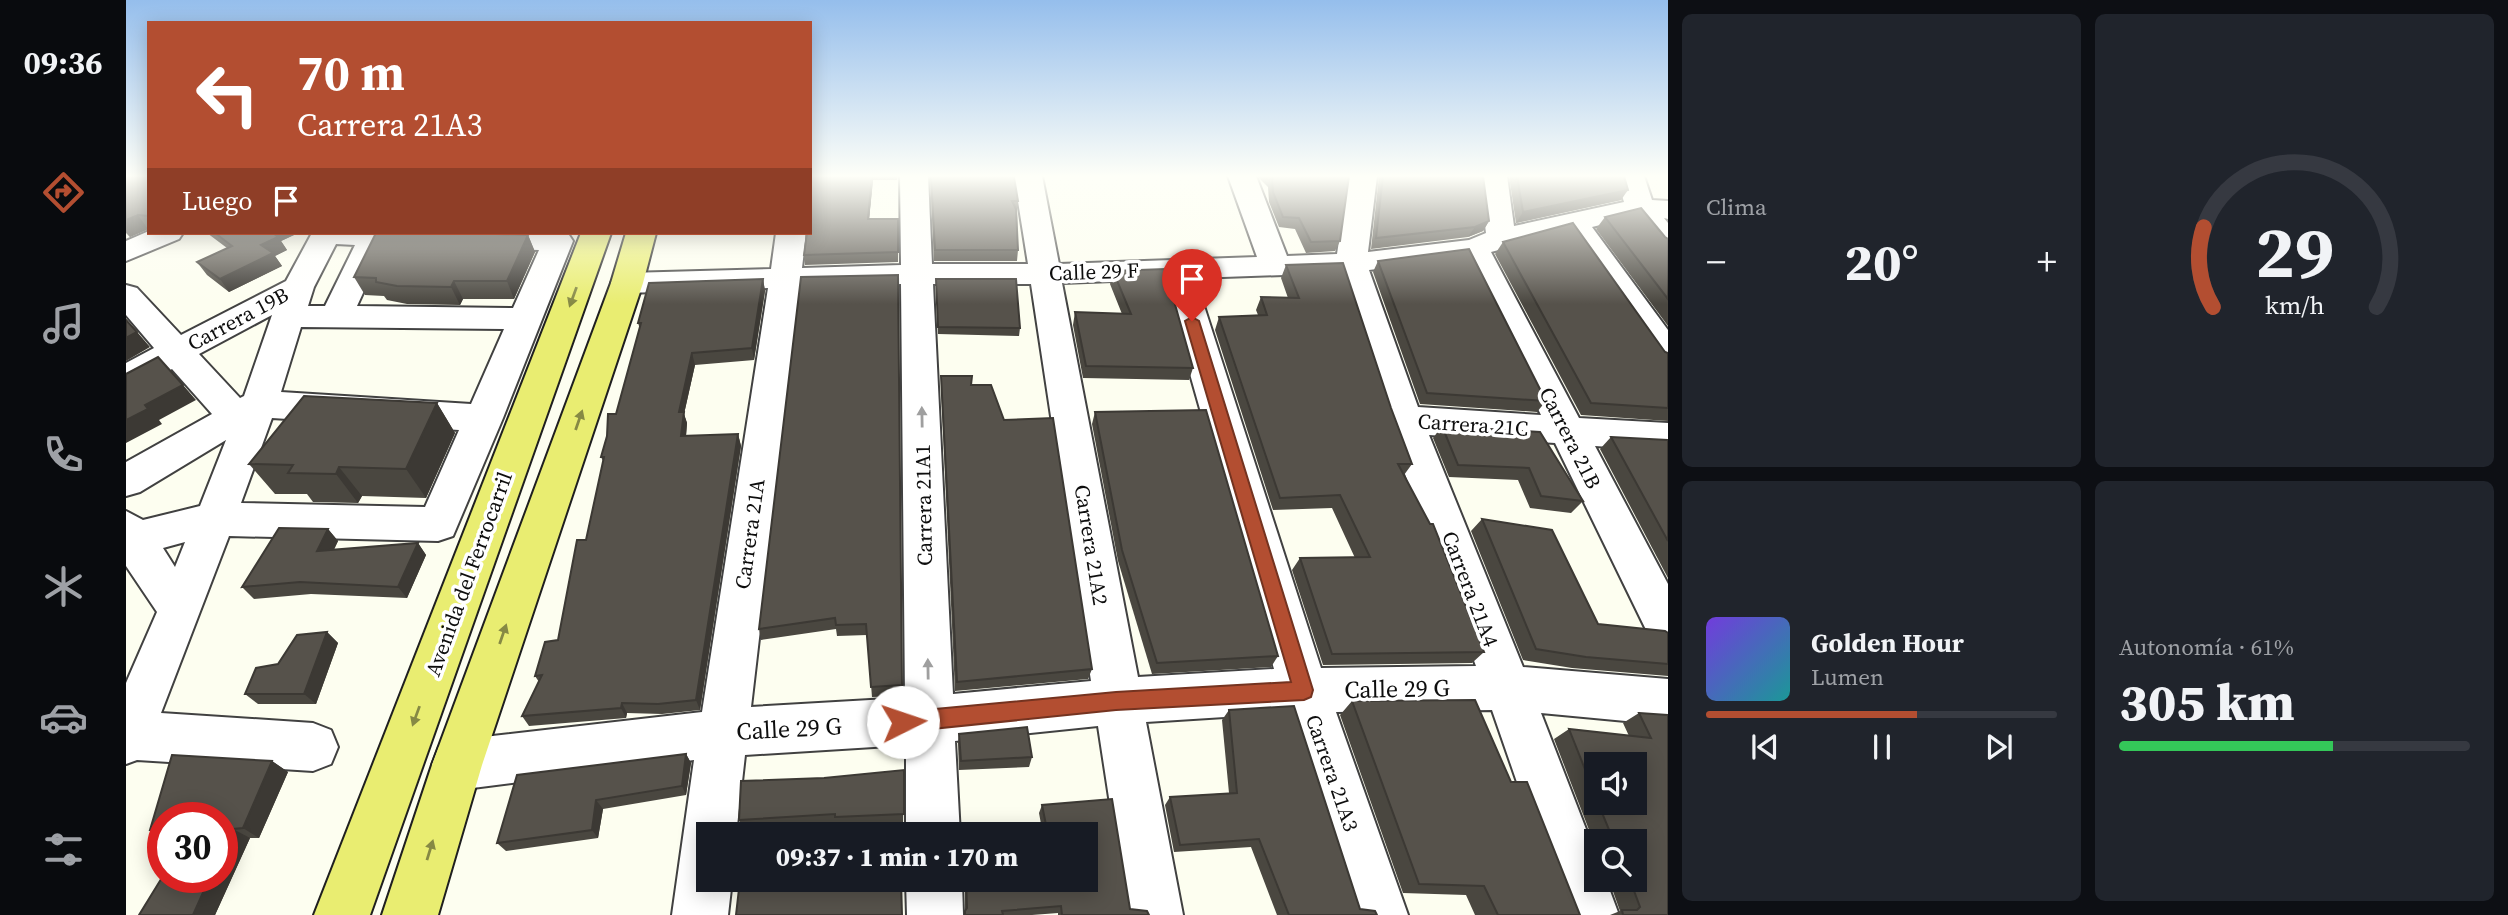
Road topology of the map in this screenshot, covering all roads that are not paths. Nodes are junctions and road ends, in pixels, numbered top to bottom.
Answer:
1 (916, 219) edge
2 (1036, 219) edge
3 (1258, 219) edge
4 (1358, 219) edge
5 (1490, 219) edge
6 (1597, 219) edge
7 (1658, 219) edge
8 (1574, 223) junction
9 (164, 235) edge
10 (326, 235) edge
11 (375, 235) edge
12 (401, 235) edge
13 (596, 235) edge
14 (640, 235) edge
15 (791, 235) edge
16 (1668, 242) edge
17 (1488, 243) junction
18 (126, 253) edge
19 (1352, 263) junction
20 (1276, 266) junction
21 (1176, 269) junction
22 (918, 274) junction
23 (1047, 274) junction
24 (787, 278) junction
25 (627, 284) junction
26 (126, 295) edge
27 (293, 302) junction
28 (335, 317) junction
29 (527, 319) junction
30 (177, 353) junction
31 (1668, 355) edge
32 (126, 378) edge
33 (247, 411) junction
34 (485, 418) junction
35 (1404, 420) junction
36 (1566, 431) junction
37 (1668, 438) edge
38 (126, 481) edge
39 (214, 519) junction
40 (130, 540) edge
41 (180, 610) junction
42 (1668, 628) edge
43 (1508, 688) junction
44 (1304, 690) junction
45 (1116, 701) junction
46 (1668, 702) edge
47 (929, 720) junction
48 (722, 733) junction
49 (127, 737) edge
50 (313, 747) dead end
51 (457, 765) junction
52 (711, 822) edge
53 (933, 822) edge
54 (703, 892) edge
55 (934, 892) edge
56 (342, 915) edge
57 (410, 915) edge
58 (700, 915) edge
59 (935, 915) edge
60 (1155, 915) edge
61 (1380, 915) edge
62 (1591, 915) edge

1 - 22 street, Carrera 21A1
2 - 23 street, Carrera 21A2
3 - 20 street
4 - 19 street
5 - 17 street, Carrera 21B
6 - 8 street, Calle 29 F
7 - 16 street
8 - 17 street, Calle 29 F
8 - 31 street
9 - 18 street
10 - 27 street, Carrera 19B
11 - 28 street
12 - 29 street
13 -> 56 main road, Avenida del Ferrocarril
14 - 25 main road
15 - 24 street, Carrera 21A
17 - 19 street, Calle 29 F
17 - 36 street, Carrera 21B
19 - 20 street, Calle 29 F
19 - 35 street, Carrera 21A4
20 - 21 street, Calle 29 F
21 - 23 street, Calle 29 F
21 - 44 street, Carrera 21A3
22 - 23 street, Calle 29 F
22 - 24 street, Calle 29 F
47 -> 22 street, Carrera 21A1
23 - 45 street, Carrera 21A2
24 - 25 street, Calle 29 F
24 - 48 street, Carrera 21A
51 -> 25 main road
26 - 30 street
27 - 28 street
27 - 30 street, Carrera 19B
27 - 33 street
28 - 29 street
29 - 34 street
30 - 32 street, Carrera 19B
30 - 33 street
33 - 34 street
33 - 38 street
33 - 39 street
34 - 39 street
35 - 36 street, Carrera 21C
35 - 43 street, Carrera 21A4
36 - 37 street, Carrera 21C
36 - 42 street, Carrera 21B
39 - 40 street
39 - 41 street
40 - 41 street
41 - 49 street
43 - 44 street, Calle 29 G
43 - 46 street, Calle 29 G
43 - 62 street, Carrera 21A4
44 - 45 street, Calle 29 G
44 - 61 street, Carrera 21A3
45 - 47 street, Calle 29 G
45 - 60 street, Carrera 21A2
47 - 48 street, Calle 29 G
47 - 53 street, Carrera 21A1
48 - 51 street, Calle 29 G
48 - 52 street, Carrera 21A
49 - 50 street
57 -> 51 main road
54 - 58 street
55 - 59 street

